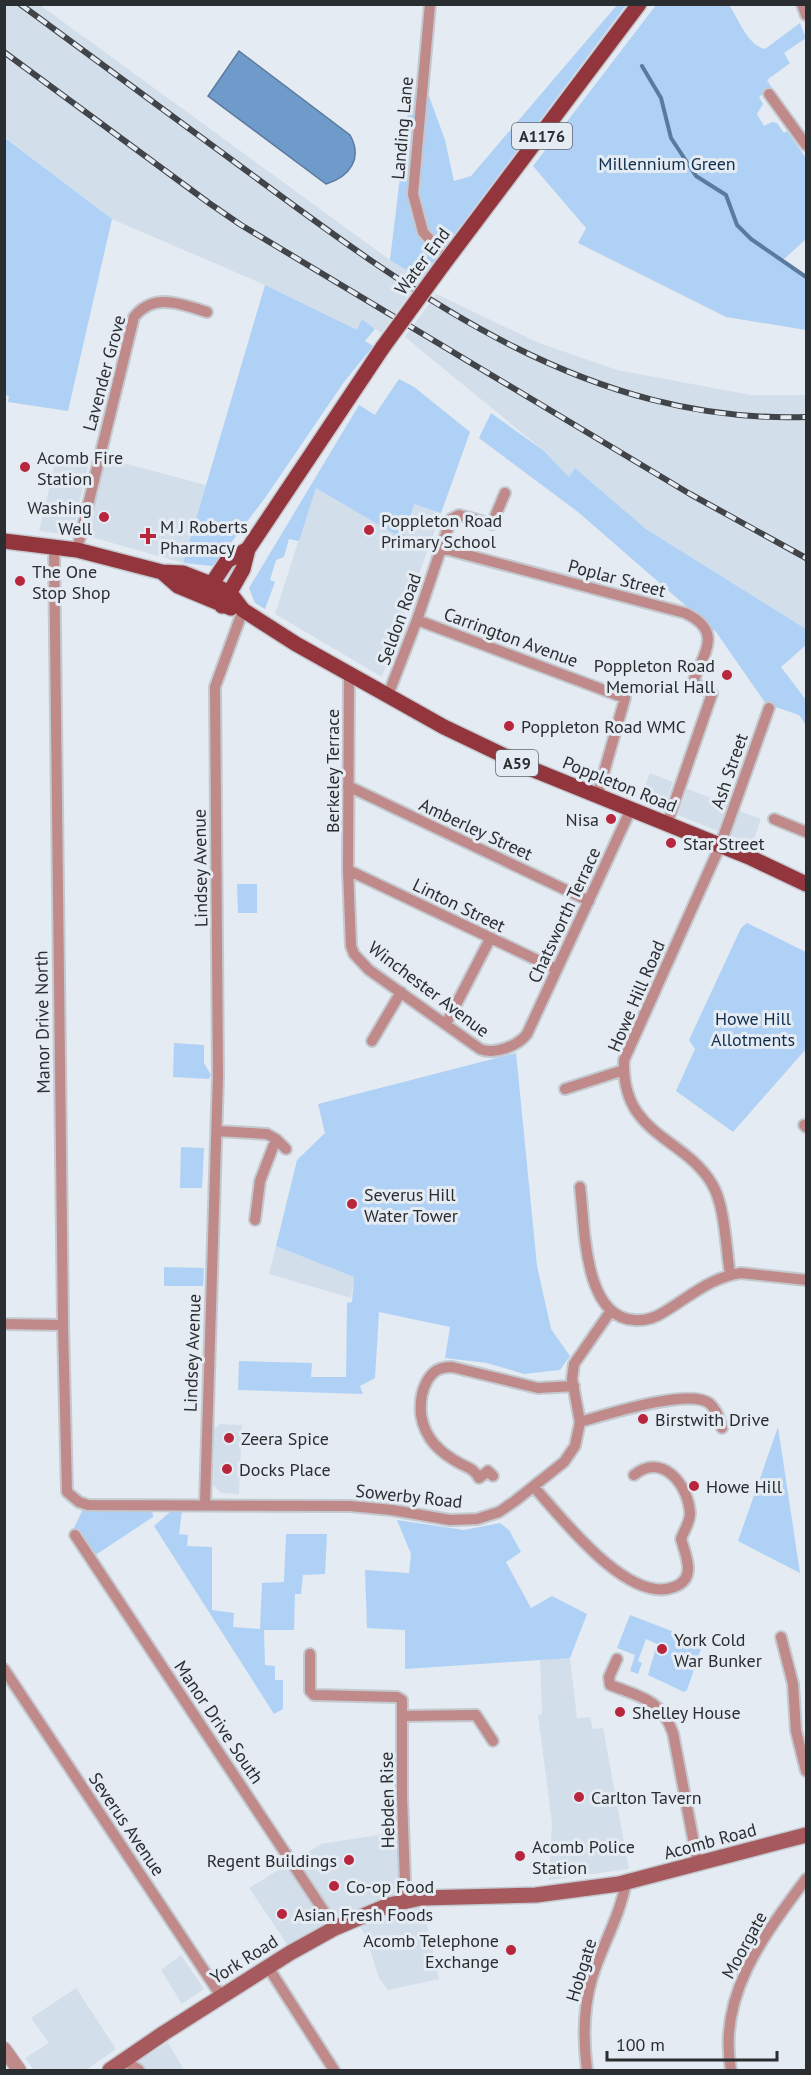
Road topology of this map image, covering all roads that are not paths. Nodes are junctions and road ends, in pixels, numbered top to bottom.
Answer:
1 (430, 4) edge
2 (639, 4) edge
3 (802, 4) edge
4 (807, 15) edge
5 (769, 94) dead end
6 (807, 145) edge
7 (438, 249) dead end
8 (207, 312) dead end
9 (505, 492) dead end
10 (4, 541) edge
11 (54, 546) junction
12 (441, 548) junction
13 (248, 549) junction
14 (77, 550) junction
15 (207, 590) junction
16 (226, 599) junction
17 (243, 610) junction
18 (417, 620) junction
19 (349, 673) junction
20 (388, 695) junction
21 (768, 708) dead end
22 (348, 786) junction
23 (597, 796) junction
24 (630, 809) junction
25 (774, 819) dead end
26 (667, 824) junction
27 (807, 832) edge
28 (720, 846) junction
29 (348, 870) junction
30 (807, 884) edge
31 (589, 901) junction
32 (490, 939) junction
33 (556, 969) junction
34 (401, 992) junction
35 (446, 1024) junction
36 (527, 1034) joint
37 (372, 1041) dead end
38 (624, 1070) junction
39 (565, 1089) dead end
40 (216, 1131) junction
41 (276, 1139) junction
42 (286, 1149) dead end
43 (580, 1187) dead end
44 (255, 1220) dead end
45 (730, 1274) junction
46 (807, 1280) edge
47 (610, 1312) junction
48 (4, 1324) edge
49 (63, 1325) junction
50 (574, 1386) junction
51 (580, 1422) junction
52 (723, 1428) dead end
53 (634, 1475) dead end
54 (493, 1476) dead end
55 (534, 1487) junction
56 (70, 1496) joint
57 (205, 1504) junction
58 (75, 1535) dead end
59 (781, 1637) dead end
60 (310, 1654) dead end
61 (616, 1659) dead end
62 (4, 1669) edge
63 (403, 1716) junction
64 (493, 1741) dead end
65 (807, 1771) edge
66 (807, 1835) edge
67 (698, 1865) junction
68 (807, 1879) edge
69 (626, 1882) junction
70 (408, 1899) junction
71 (335, 1928) junction
72 (268, 1966) junction
73 (221, 1996) junction
74 (4, 2049) edge
75 (125, 2061) junction
76 (328, 2068) edge
77 (19, 2070) edge
78 (110, 2070) edge
79 (140, 2070) edge
80 (587, 2070) edge
81 (731, 2070) edge

1 - 7 street, Landing Lane
2 - 13 main road, Water End / A1176, bridge
3 - 4 street
5 - 6 street
8 - 14 street, Lavender Grove
9 - 12 street, Seldon Road
10 - 11 main road, A59
11 - 14 main road, A59
11 - 49 street, Manor Drive North
12 - 18 street, Seldon Road
12 - 26 street, Poplar Street
13 - 15 main road, Water End / A1176
13 - 16 main road, Water End / A1176
14 - 15 main road, A59
15 - 16 main road, A59
16 - 17 main road, A59
17 - 19 main road, Poppleton Road / A59
17 - 40 street, Lindsey Avenue
18 - 20 street, Seldon Road
18 - 23 street, Carrington Avenue
19 - 20 main road, Poppleton Road / A59
19 - 22 street, Berkeley Terrace
20 - 23 main road, Poppleton Road / A59
21 - 28 street, Ash Street
22 - 29 street, Berkeley Terrace
22 - 31 street, Amberley Street
23 - 24 main road, Poppleton Road / A59
24 - 26 main road, Poppleton Road / A59
24 - 31 street, Chatsworth Terrace
25 - 27 street
26 - 28 main road, Poppleton Road / A59
28 - 30 main road, Poppleton Road / A59
28 - 38 street, Howe Hill Road
29 - 32 street, Linton Street
29 - 34 street, Winchester Avenue
31 - 33 street, Chatsworth Terrace
32 - 33 street, Linton Street
32 - 35 street
33 - 36 street, Chatsworth Terrace
34 - 35 street, Winchester Avenue
34 - 37 street
35 - 36 street, Winchester Avenue
38 - 39 street
38 - 45 street, Howe Hill Road
40 - 41 street
40 - 57 street, Lindsey Avenue
41 - 42 street
41 - 44 street
43 - 47 street
45 - 46 street
45 - 47 street
47 - 50 street, Sowerby Road
48 - 49 street
49 - 56 street, Manor Drive North
50 - 51 street, Sowerby Road
50 - 54 street
51 - 52 street
51 - 55 street, Sowerby Road
53 - 55 street
55 - 57 street, Sowerby Road
56 - 57 street, Sowerby Road
58 - 71 street, Manor Drive South
59 - 65 street
60 - 63 street, Hebden Rise
61 - 67 street
62 - 73 street, Severus Avenue
63 - 64 street
63 - 70 street, Hebden Rise
66 - 67 main road, Acomb Road
67 - 69 main road, Acomb Road
68 - 81 street, Moorgate
69 - 70 main road, Acomb Road
69 - 80 street, Hobgate
70 - 71 main road, York Road
71 - 72 main road, York Road
72 - 73 main road, York Road
72 - 76 street
73 - 75 main road, York Road
74 - 77 street
75 - 78 main road, York Road
75 - 79 street

